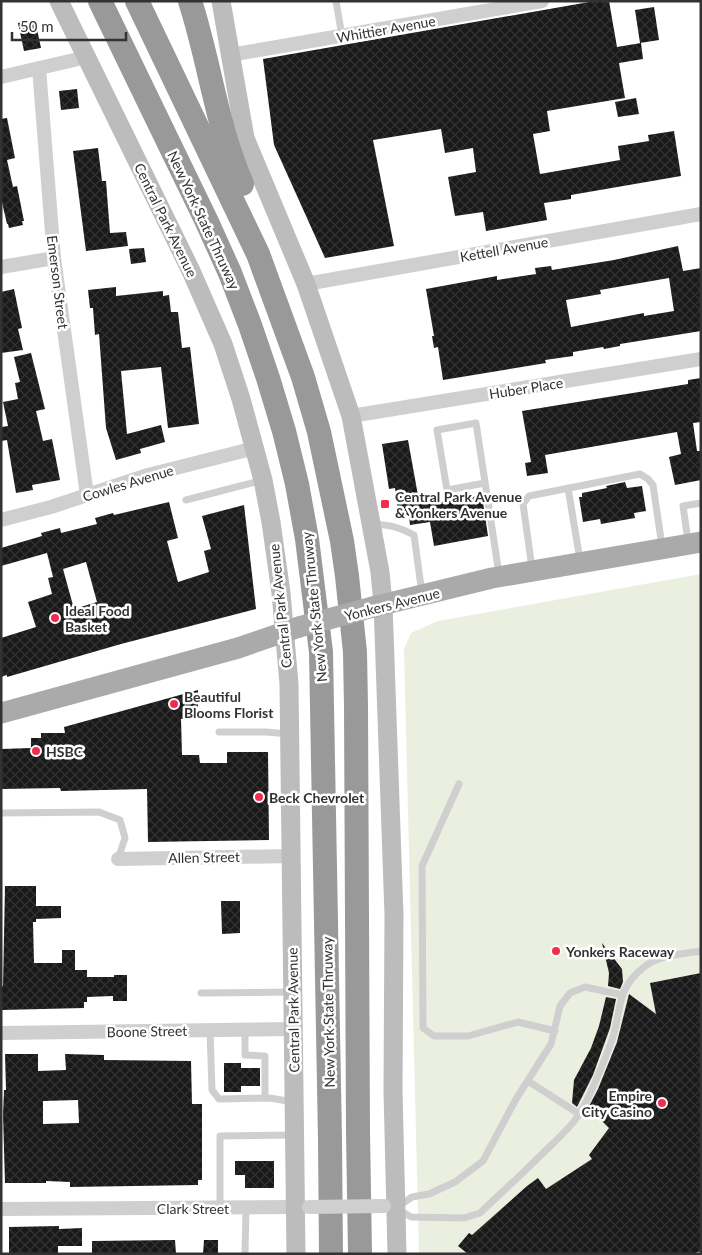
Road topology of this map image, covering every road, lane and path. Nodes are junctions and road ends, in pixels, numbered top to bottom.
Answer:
1 (59, 1) edge
2 (89, 1) edge
3 (100, 1) edge
4 (137, 1) edge
5 (190, 1) edge
6 (221, 1) edge
7 (336, 1) edge
8 (534, 2) edge
9 (342, 36) junction
10 (230, 55) junction
11 (87, 57) junction
12 (39, 68) junction
13 (1, 77) edge
14 (146, 97) junction
15 (701, 214) edge
16 (258, 254) junction
17 (54, 258) junction
18 (1, 267) edge
19 (306, 284) junction
20 (701, 359) edge
21 (351, 416) junction
22 (255, 448) junction
23 (263, 480) junction
24 (485, 483) junction
25 (568, 488) junction
26 (87, 495) junction
27 (186, 500) dead end
28 (701, 503) edge
29 (1, 520) edge
30 (370, 524) junction
31 (695, 543) edge
32 (663, 549) junction
33 (580, 563) junction
34 (533, 571) junction
35 (500, 577) junction
36 (422, 596) junction
37 (378, 606) junction
38 (291, 629) junction
39 (1, 713) edge
40 (219, 732) dead end
41 (290, 734) junction
42 (459, 784) dead end
43 (1, 813) edge
44 (290, 856) junction
45 (118, 859) joint
46 (701, 951) edge
47 (293, 992) junction
48 (201, 993) dead end
49 (622, 995) junction
50 (245, 1029) junction
51 (293, 1029) junction
52 (210, 1030) junction
53 (555, 1031) junction
54 (1, 1033) edge
55 (528, 1080) junction
56 (265, 1098) junction
57 (294, 1102) junction
58 (579, 1114) junction
59 (294, 1135) junction
60 (390, 1207) junction
61 (220, 1208) junction
62 (246, 1208) junction
63 (302, 1208) junction
64 (1, 1209) edge
65 (245, 1254) edge
66 (296, 1254) edge
67 (331, 1254) edge
68 (360, 1254) edge
69 (396, 1254) edge

1 - 11 main road, Central Park Avenue
2 - 14 highway
3 - 14 highway, New York State Thruway
4 - 16 highway, New York State Thruway
5 - 16 highway
6 - 10 main road
7 - 9 lane
8 - 9 street, Whittier Avenue
9 - 10 street, Whittier Avenue
10 - 19 main road
11 - 12 street
11 - 22 main road, Central Park Avenue
12 - 13 street
12 - 17 street, Emerson Street
14 - 67 highway, New York State Thruway
15 - 19 street, Kettell Avenue
16 - 68 highway, New York State Thruway
17 - 18 street
17 - 26 street, Emerson Street
19 - 21 main road
20 - 21 street, Huber Place
21 - 30 main road
22 - 23 main road, Central Park Avenue
22 - 26 street, Cowles Avenue
23 - 27 lane
23 - 38 main road, Central Park Avenue
24 - 24 lane
24 - 35 lane
25 - 32 lane
25 - 33 lane
25 - 34 lane
26 - 29 street, Cowles Avenue
28 - 31 lane
30 - 36 lane
30 - 37 main road
31 - 32 main road, Yonkers Avenue
32 - 33 main road, Yonkers Avenue
33 - 34 main road, Yonkers Avenue
34 - 35 main road, Yonkers Avenue
35 - 36 main road, Yonkers Avenue
36 - 37 main road, Yonkers Avenue
37 - 38 main road, Yonkers Avenue, bridge
37 - 60 main road
38 - 39 main road, Yonkers Avenue
38 - 41 main road, Central Park Avenue
40 - 41 lane
41 - 44 main road, Central Park Avenue
42 - 53 lane
43 - 45 lane
44 - 45 street, Allen Street
44 - 47 main road, Central Park Avenue
46 - 49 lane
47 - 48 lane
47 - 51 main road, Central Park Avenue
49 - 53 lane
49 - 58 lane
50 - 51 street, Boone Street
50 - 52 street, Boone Street
50 - 56 lane
51 - 57 main road, Central Park Avenue
52 - 54 street, Boone Street
52 - 56 lane
53 - 55 lane
55 - 58 lane
55 - 60 lane
56 - 57 lane
57 - 59 main road, Central Park Avenue
58 - 60 lane
59 - 61 lane
59 - 63 main road, Central Park Avenue
60 - 63 street, Clark Street, bridge
60 - 69 main road
61 - 62 street, Clark Street
61 - 64 street, Clark Street
62 - 63 street, Clark Street
62 - 65 lane
63 - 66 main road, Central Park Avenue

